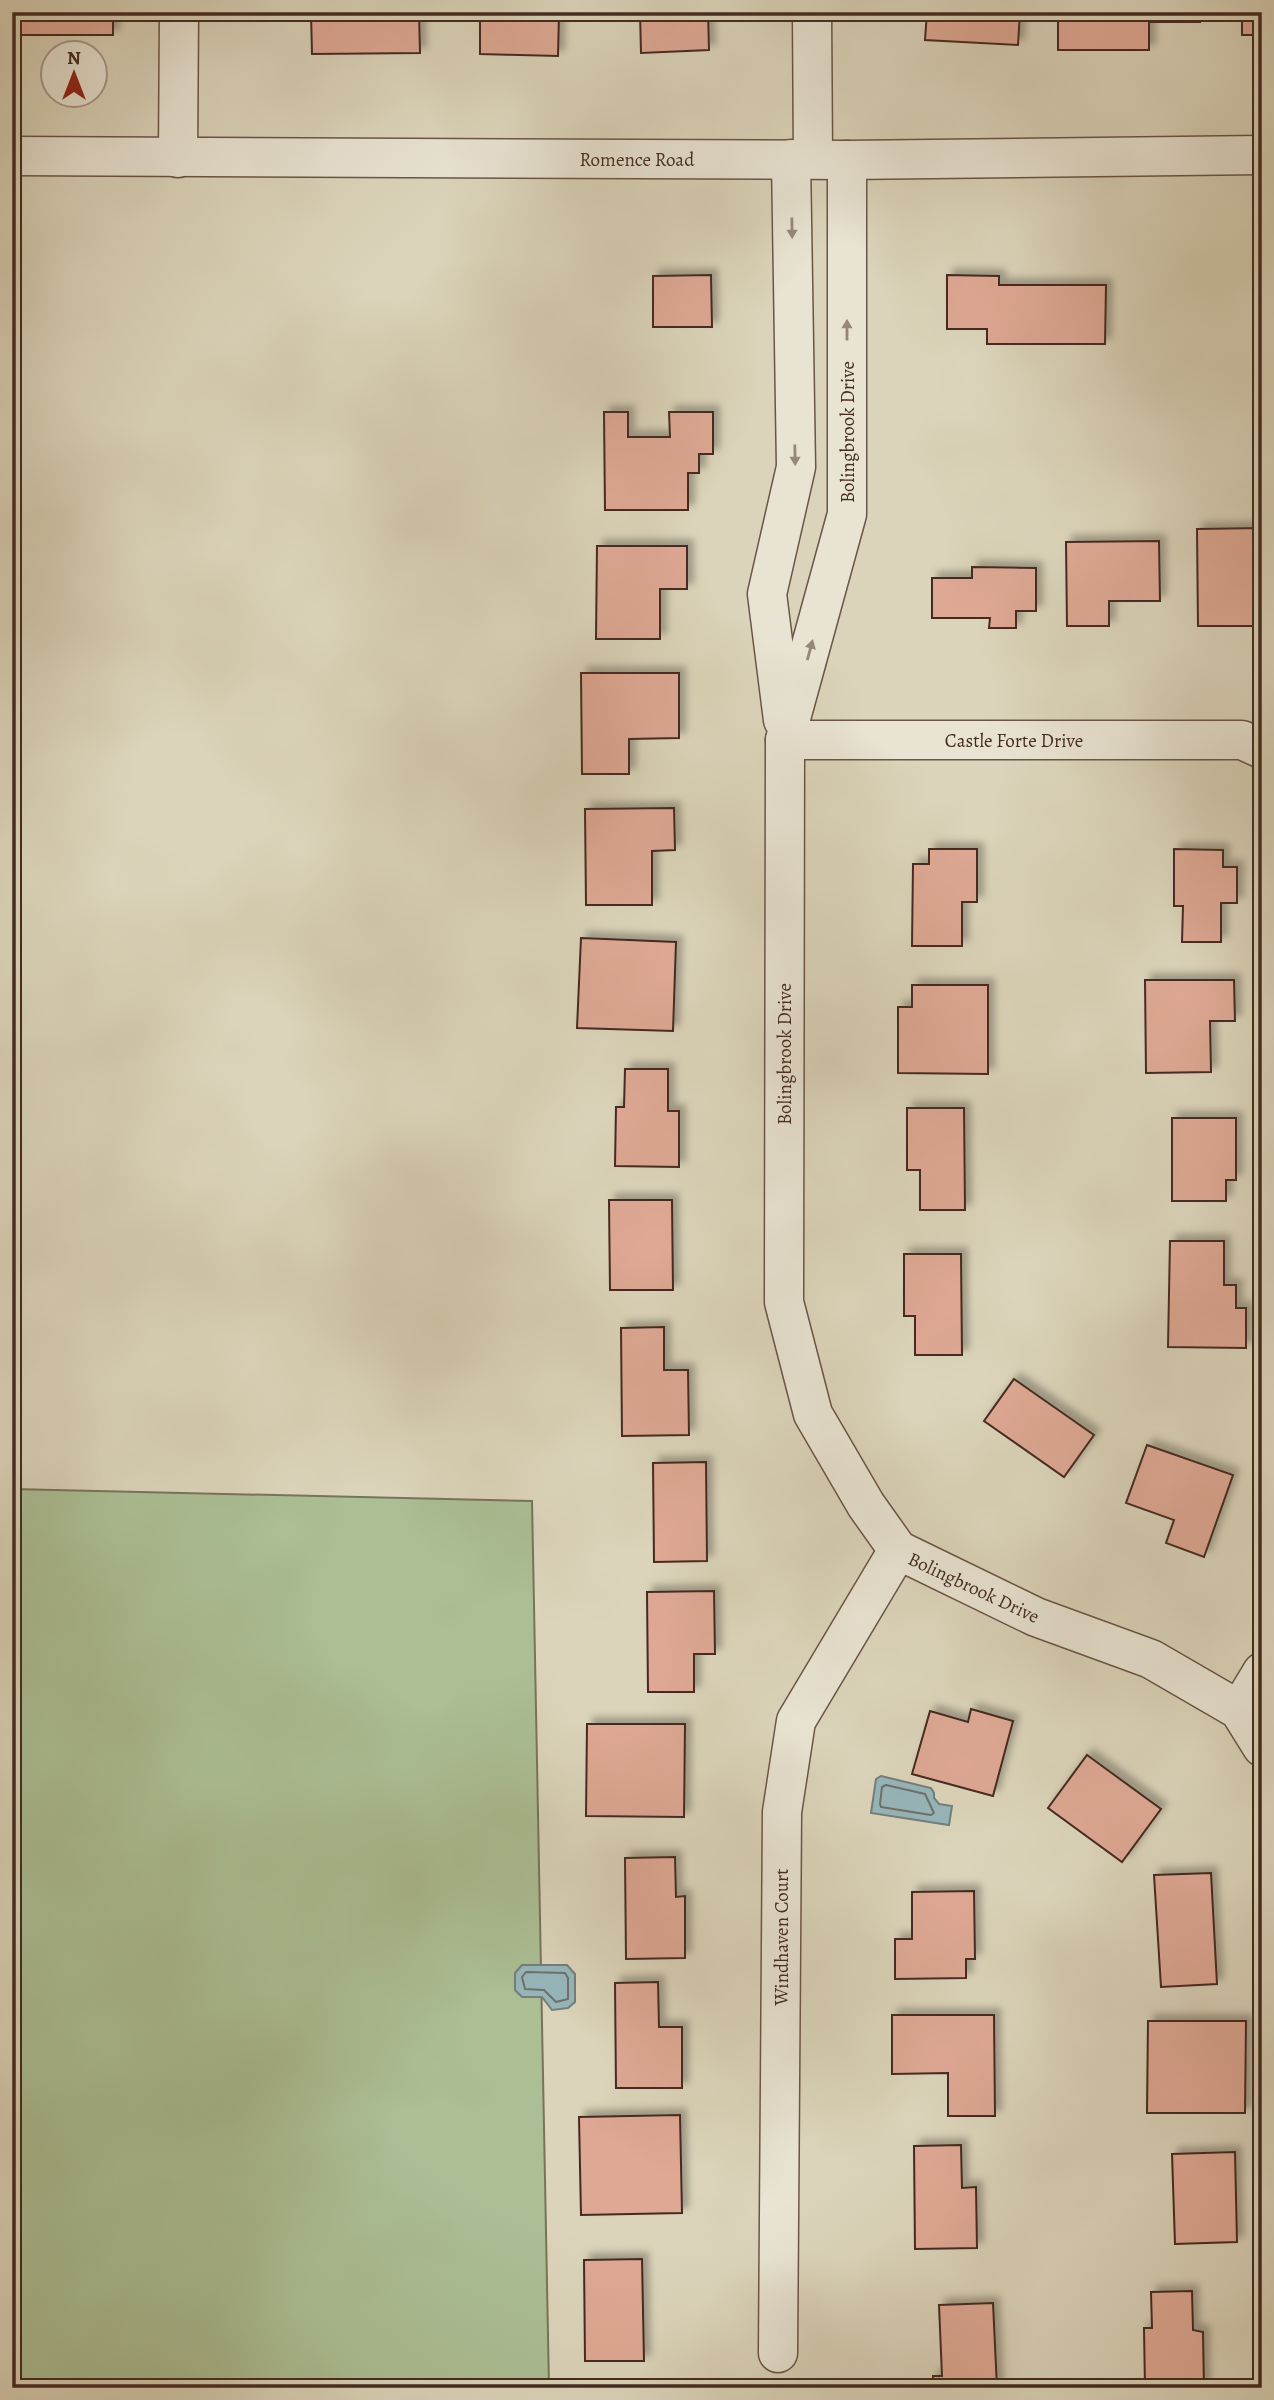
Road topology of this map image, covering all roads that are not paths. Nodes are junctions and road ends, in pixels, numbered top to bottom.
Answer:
1 (179, 12) edge
2 (812, 12) edge
3 (1262, 155) edge
4 (12, 156) edge
5 (178, 158) junction
6 (817, 159) junction
7 (785, 740) junction
8 (1252, 745) edge
9 (898, 1550) junction
10 (1262, 1672) edge
11 (1239, 1710) junction
12 (1262, 1747) edge
13 (778, 2353) dead end

1 - 5 street
2 - 6 street
3 - 6 street, Romence Road
4 - 5 street, Romence Road
5 - 6 street, Romence Road
6 -> 7 street
7 -> 6 street, Bolingbrook Drive
7 - 8 street, Castle Forte Drive
7 - 9 street, Bolingbrook Drive
9 - 11 street, Bolingbrook Drive
9 - 13 street, Windhaven Court
10 - 11 street
11 - 12 street

